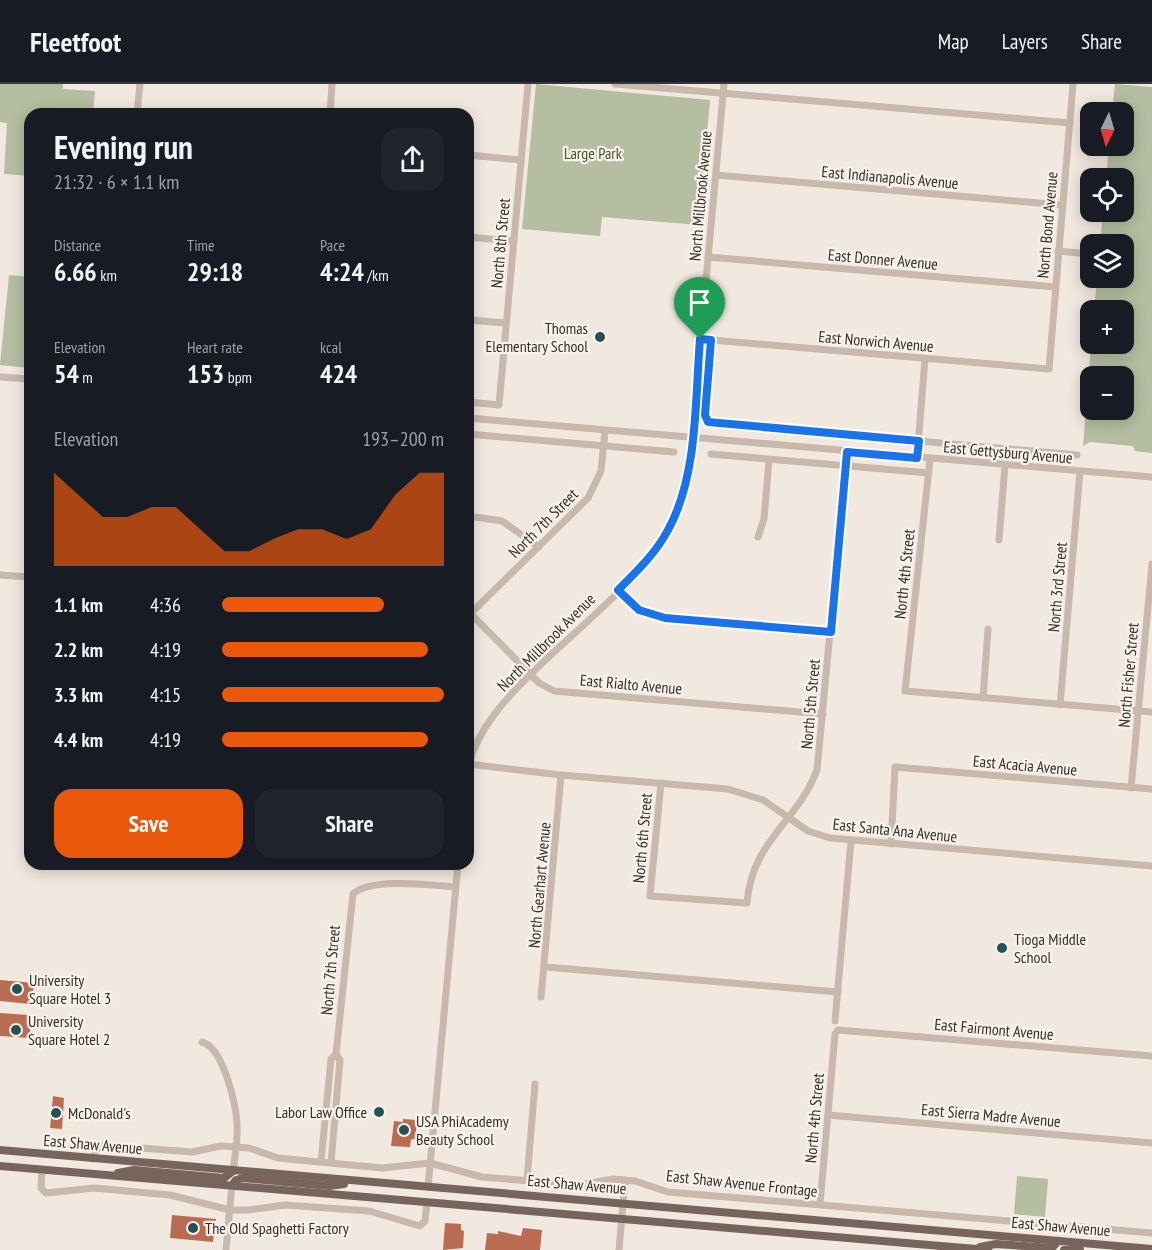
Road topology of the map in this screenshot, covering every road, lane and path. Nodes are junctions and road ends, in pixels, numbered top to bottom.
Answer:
1 (140, 84) edge
2 (332, 84) edge
3 (528, 84) edge
4 (615, 84) edge
5 (724, 84) edge
6 (1073, 84) edge
7 (723, 93) junction
8 (138, 108) edge
9 (330, 108) edge
10 (1070, 123) junction
11 (474, 156) edge
12 (521, 160) junction
13 (716, 175) junction
14 (1062, 205) junction
15 (474, 238) edge
16 (514, 241) junction
17 (1058, 251) junction
18 (1080, 253) edge
19 (708, 257) junction
20 (1055, 287) junction
21 (474, 320) edge
22 (506, 323) junction
23 (700, 339) junction
24 (711, 340) junction
25 (925, 359) junction
26 (1048, 369) joint
27 (0, 377) edge
28 (24, 379) edge
29 (474, 403) edge
30 (474, 419) edge
31 (605, 431) junction
32 (474, 435) edge
33 (692, 438) junction
34 (919, 441) junction
35 (604, 446) junction
36 (674, 452) dead end
37 (847, 452) junction
38 (711, 454) dead end
39 (1077, 455) dead end
40 (917, 458) junction
41 (930, 459) junction
42 (769, 460) junction
43 (1005, 465) junction
44 (845, 466) junction
45 (1080, 471) junction
46 (929, 473) junction
47 (1152, 477) edge
48 (474, 517) edge
49 (758, 537) dead end
50 (999, 540) dead end
51 (539, 547) junction
52 (1152, 564) edge
53 (0, 575) edge
54 (24, 577) edge
55 (618, 590) junction
56 (474, 609) edge
57 (474, 619) edge
58 (988, 629) dead end
59 (831, 632) junction
60 (530, 675) junction
61 (983, 698) junction
62 (1060, 705) junction
63 (1139, 711) junction
64 (1152, 712) edge
65 (823, 714) junction
66 (474, 752) edge
67 (474, 767) edge
68 (561, 775) junction
69 (660, 783) junction
70 (1131, 788) junction
71 (1152, 789) edge
72 (788, 818) junction
73 (851, 841) junction
74 (891, 844) junction
75 (1152, 866) edge
76 (457, 870) edge
77 (455, 887) junction
78 (747, 903) joint
79 (546, 967) junction
80 (838, 992) junction
81 (541, 997) dead end
82 (835, 1021) dead end
83 (835, 1034) joint
84 (202, 1042) dead end
85 (336, 1054) junction
86 (1152, 1056) edge
87 (535, 1084) dead end
88 (828, 1115) junction
89 (1152, 1143) edge
90 (236, 1147) junction
91 (0, 1150) edge
92 (93, 1159) junction
93 (321, 1162) junction
94 (331, 1163) junction
95 (430, 1163) junction
96 (0, 1166) edge
97 (42, 1170) junction
98 (233, 1171) junction
99 (103, 1175) junction
100 (527, 1180) junction
101 (625, 1180) junction
102 (359, 1182) junction
103 (232, 1185) junction
104 (428, 1187) junction
105 (427, 1203) junction
106 (623, 1203) junction
107 (820, 1204) junction
108 (230, 1210) junction
109 (622, 1218) junction
110 (1152, 1233) edge
111 (1058, 1241) junction
112 (974, 1249) edge
113 (1152, 1249) edge
114 (226, 1250) edge
115 (619, 1250) edge
116 (988, 1250) edge
117 (1064, 1250) edge
118 (1080, 1250) edge

1 - 8 street
2 - 9 street
3 - 12 street, North 8th Street
4 - 7 street
5 - 7 street, North Millbrook Avenue
6 - 10 street, North Bond Avenue
7 - 10 street
7 - 13 street, North Millbrook Avenue
10 - 14 street, North Bond Avenue
11 - 12 street
12 - 16 street, North 8th Street
13 - 14 street, East Indianapolis Avenue
13 - 19 street, North Millbrook Avenue
14 - 17 street, North Bond Avenue
15 - 16 street
16 - 22 street, North 8th Street
17 - 18 street
17 - 20 street, North Bond Avenue
19 - 20 street, East Donner Avenue
19 - 23 street, North Millbrook Avenue
20 - 26 street, North Bond Avenue
21 - 22 street
22 - 29 street, North 8th Street
23 - 24 street, East Norwich Avenue
23 - 33 street, North Millbrook Avenue
24 - 25 street, East Norwich Avenue
24 - 34 street, East Gettysburg Avenue
25 - 26 street, East Norwich Avenue
25 - 34 street
27 - 28 street
30 - 31 street, East Gettysburg Avenue
31 - 33 street, East Gettysburg Avenue
31 - 35 street, North 7th Street
32 - 35 street
33 - 37 street, East Gettysburg Avenue
33 - 55 street, North Millbrook Avenue
34 - 39 street, East Gettysburg Avenue
34 - 40 street
35 - 36 street
35 - 51 street, North 7th Street
37 - 40 street, East Gettysburg Avenue
37 - 44 street, North 5th Street
38 - 42 street, East Gettysburg Avenue
40 - 41 street, East Gettysburg Avenue
41 - 43 street, East Gettysburg Avenue
41 - 46 street, North 4th Street
42 - 44 street, East Gettysburg Avenue
42 - 49 street
43 - 45 street, East Gettysburg Avenue
43 - 50 street
44 - 46 street, East Gettysburg Avenue
44 - 59 street, North 5th Street
45 - 47 street, East Gettysburg Avenue
45 - 62 street, North 3rd Street
46 - 61 street, North 4th Street
48 - 51 street
51 - 56 street, North 7th Street
52 - 63 street, North Fisher Street
53 - 54 street
55 - 59 street
55 - 60 street, North Millbrook Avenue
57 - 60 street, East Rialto Avenue
58 - 61 street
59 - 65 street, North 5th Street
60 - 65 street, East Rialto Avenue
60 - 66 street, North Millbrook Avenue
61 - 62 street
62 - 63 street
63 - 64 street
63 - 70 street, North Fisher Street
65 - 72 street, North 5th Street
67 - 68 street, East Santa Ana Avenue
68 - 69 street, East Santa Ana Avenue
68 - 79 street, North Gearhart Avenue
69 - 72 street, East Santa Ana Avenue
69 - 78 street, North 6th Street
70 - 71 street, East Acacia Avenue
70 - 74 street, East Acacia Avenue
72 - 73 street, East Santa Ana Avenue
72 - 78 street, North 5th Street
73 - 74 street, East Santa Ana Avenue
73 - 80 street
74 - 75 street, East Santa Ana Avenue
76 - 77 street
77 - 85 street, North 7th Street
77 - 95 street
79 - 80 street
79 - 81 street, North Gearhart Avenue
80 - 82 street
83 - 86 street, East Fairmont Avenue
83 - 88 street, North 4th Street
84 - 90 street
85 - 93 street, North 7th Street
85 - 94 street, North 7th Street
87 - 100 street
88 - 89 street, East Sierra Madre Avenue
88 - 107 street, North 4th Street
90 - 92 street, East Shaw Avenue Frontage
90 - 93 street, East Shaw Avenue Frontage
90 - 98 street
91 - 92 main road, East Shaw Avenue
92 - 98 main road, East Shaw Avenue
93 - 94 street, East Shaw Avenue Frontage
94 - 95 street, East Shaw Avenue Frontage
95 - 100 street, East Shaw Avenue Frontage
95 - 104 street
96 - 97 main road, East Shaw Avenue
97 - 99 main road, East Shaw Avenue
97 - 108 street
98 - 99 main road
98 - 102 main road, East Shaw Avenue
99 - 103 main road, East Shaw Avenue
100 - 101 street, East Shaw Avenue Frontage
101 - 106 street
101 - 107 street, East Shaw Avenue Frontage
102 - 103 main road
102 - 104 main road, East Shaw Avenue
103 - 105 main road, East Shaw Avenue
103 - 108 street
104 - 106 main road, East Shaw Avenue
105 - 108 street
105 - 109 main road, East Shaw Avenue
106 - 109 street
106 - 111 main road, East Shaw Avenue
107 - 110 street, East Shaw Avenue Frontage
108 - 114 street
109 - 112 main road, East Shaw Avenue
109 - 115 street
111 - 112 main road
111 - 113 main road, East Shaw Avenue
112 - 116 main road, East Shaw Avenue
117 - 118 main road

